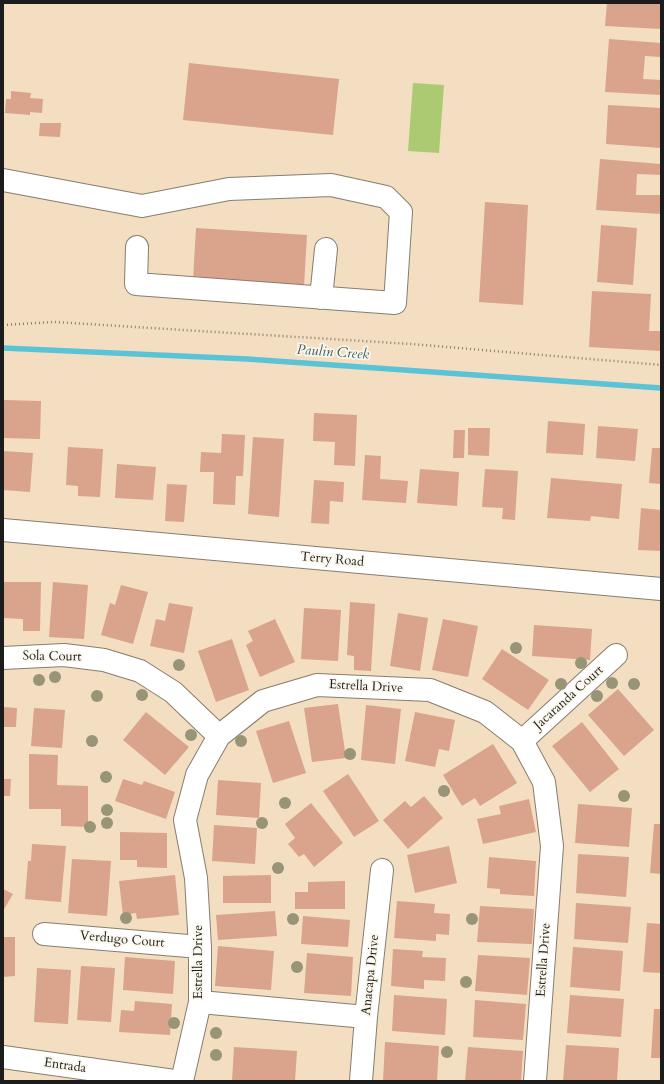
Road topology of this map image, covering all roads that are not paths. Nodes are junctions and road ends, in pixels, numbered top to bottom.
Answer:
1 (3, 180) edge
2 (138, 247) dead end
3 (326, 249) dead end
4 (321, 298) junction
5 (3, 530) edge
6 (661, 590) edge
7 (616, 655) dead end
8 (3, 658) edge
9 (219, 736) junction
10 (522, 741) junction
11 (382, 870) dead end
12 (44, 934) dead end
13 (200, 947) junction
14 (200, 1002) junction
15 (366, 1017) junction
16 (3, 1057) edge
17 (174, 1081) edge
18 (182, 1081) edge
19 (361, 1081) edge
20 (535, 1081) edge

1 - 4 street
2 - 4 street
3 - 4 street
5 - 6 street, Terry Road
7 - 10 street, Jacaranda Court
8 - 9 street, Sola Court
9 - 10 street, Estrella Drive
9 - 13 street, Estrella Drive
10 - 20 street, Estrella Drive
11 - 15 street, Anacapa Drive
12 - 13 street, Verdugo Court
13 - 14 street, Estrella Drive
14 - 15 street
14 - 18 street, Estrella Drive
15 - 19 street, Anacapa Drive
16 - 17 street, Entrada

